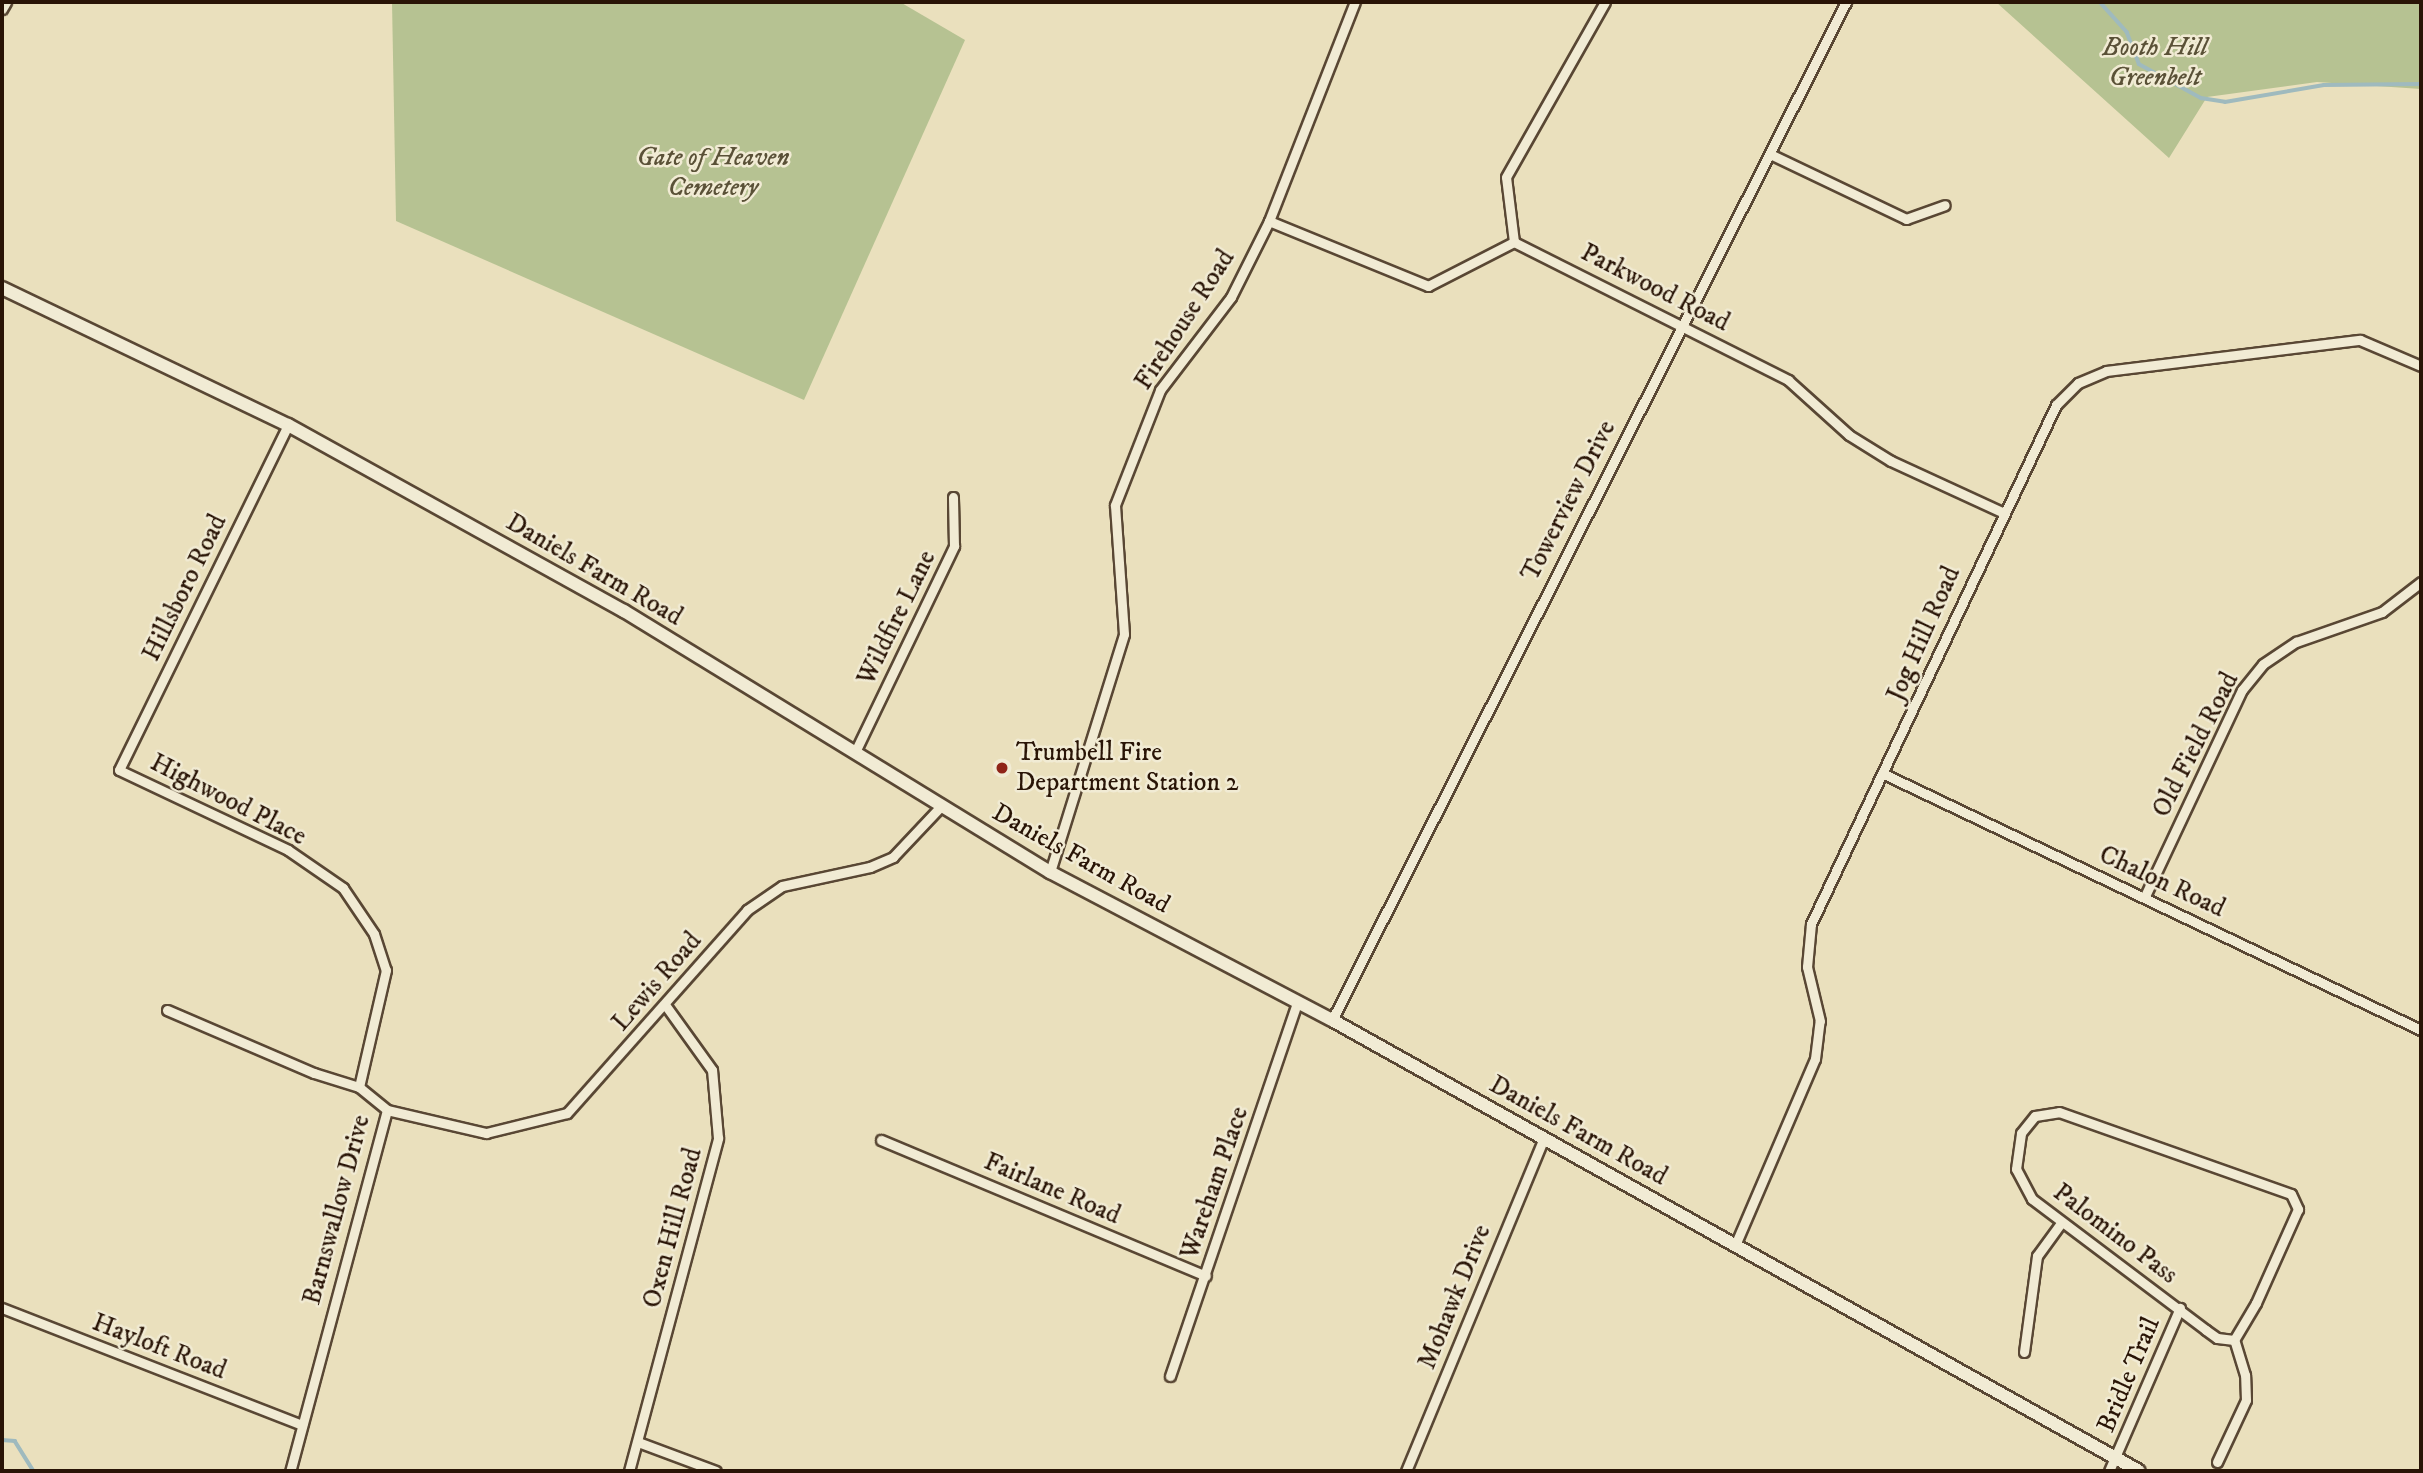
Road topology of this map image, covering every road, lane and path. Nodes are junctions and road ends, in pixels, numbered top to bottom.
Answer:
1 (6, 2) edge
2 (1355, 2) edge
3 (1605, 2) edge
4 (1846, 2) edge
5 (2, 9) edge
6 (1770, 154) junction
7 (1945, 205) dead end
8 (1269, 221) junction
9 (1514, 242) junction
10 (2, 288) edge
11 (1682, 324) junction
12 (2421, 366) edge
13 (288, 425) junction
14 (953, 497) dead end
15 (2002, 512) junction
16 (2421, 582) edge
17 (855, 752) junction
18 (119, 770) joint
19 (1884, 774) junction
20 (942, 806) junction
21 (1050, 872) junction
22 (2145, 896) junction
23 (386, 970) joint
24 (1297, 1003) junction
25 (666, 1006) junction
26 (167, 1010) dead end
27 (1332, 1020) junction
28 (2421, 1030) edge
29 (359, 1087) junction
30 (387, 1110) junction
31 (881, 1140) dead end
32 (1543, 1140) junction
33 (2061, 1223) junction
34 (1736, 1243) junction
35 (1206, 1276) junction
36 (2, 1308) edge
37 (2180, 1308) junction
38 (2234, 1339) junction
39 (2024, 1352) dead end
40 (1170, 1376) dead end
41 (302, 1425) junction
42 (638, 1442) junction
43 (2117, 1458) junction
44 (2217, 1462) dead end
45 (290, 1471) edge
46 (629, 1471) edge
47 (716, 1471) edge
48 (1406, 1471) edge
49 (2109, 1471) edge
50 (2139, 1471) edge

1 - 5 street
2 - 8 street, Firehouse Road
3 - 9 street
4 - 6 street, Towerview Drive
6 - 7 street
6 - 11 street, Towerview Drive
8 - 9 street
8 - 21 street, Firehouse Road
9 - 11 street, Parkwood Road
10 - 13 main road, Daniels Farm Road
11 - 15 street, Parkwood Road
11 - 27 street, Towerview Drive
12 - 15 street, Jog Hill Road
13 - 17 main road, Daniels Farm Road
13 - 18 street, Hillsboro Road
14 - 17 street, Wildfire Lane
15 - 19 street, Jog Hill Road
16 - 22 street, Old Field Road
17 - 20 main road, Daniels Farm Road
18 - 23 street, Highwood Place
19 - 22 street, Chalon Road
19 - 34 street, Jog Hill Road
20 - 21 main road, Daniels Farm Road
20 - 25 street, Lewis Road
21 - 24 main road, Daniels Farm Road
22 - 28 street, Chalon Road
23 - 29 street, Barnswallow Drive
24 - 27 main road, Daniels Farm Road
24 - 35 street, Wareham Place
25 - 30 street, Lewis Road
25 - 42 street, Oxen Hill Road
26 - 29 street
27 - 32 main road, Daniels Farm Road
29 - 30 street, Barnswallow Drive
30 - 41 street, Barnswallow Drive
31 - 35 street, Fairlane Road
32 - 34 main road, Daniels Farm Road
32 - 48 street, Mohawk Drive
33 - 37 street, Palomino Pass
33 - 38 street, Palomino Pass
33 - 39 street
34 - 43 main road, Daniels Farm Road
35 - 40 street, Wareham Place
36 - 41 street, Hayloft Road
37 - 38 street, Palomino Pass
37 - 43 street, Bridle Trail
38 - 44 street
41 - 45 street, Barnswallow Drive
42 - 46 street, Oxen Hill Road
42 - 47 street
43 - 49 street, Bridle Trail
43 - 50 main road, Daniels Farm Road

